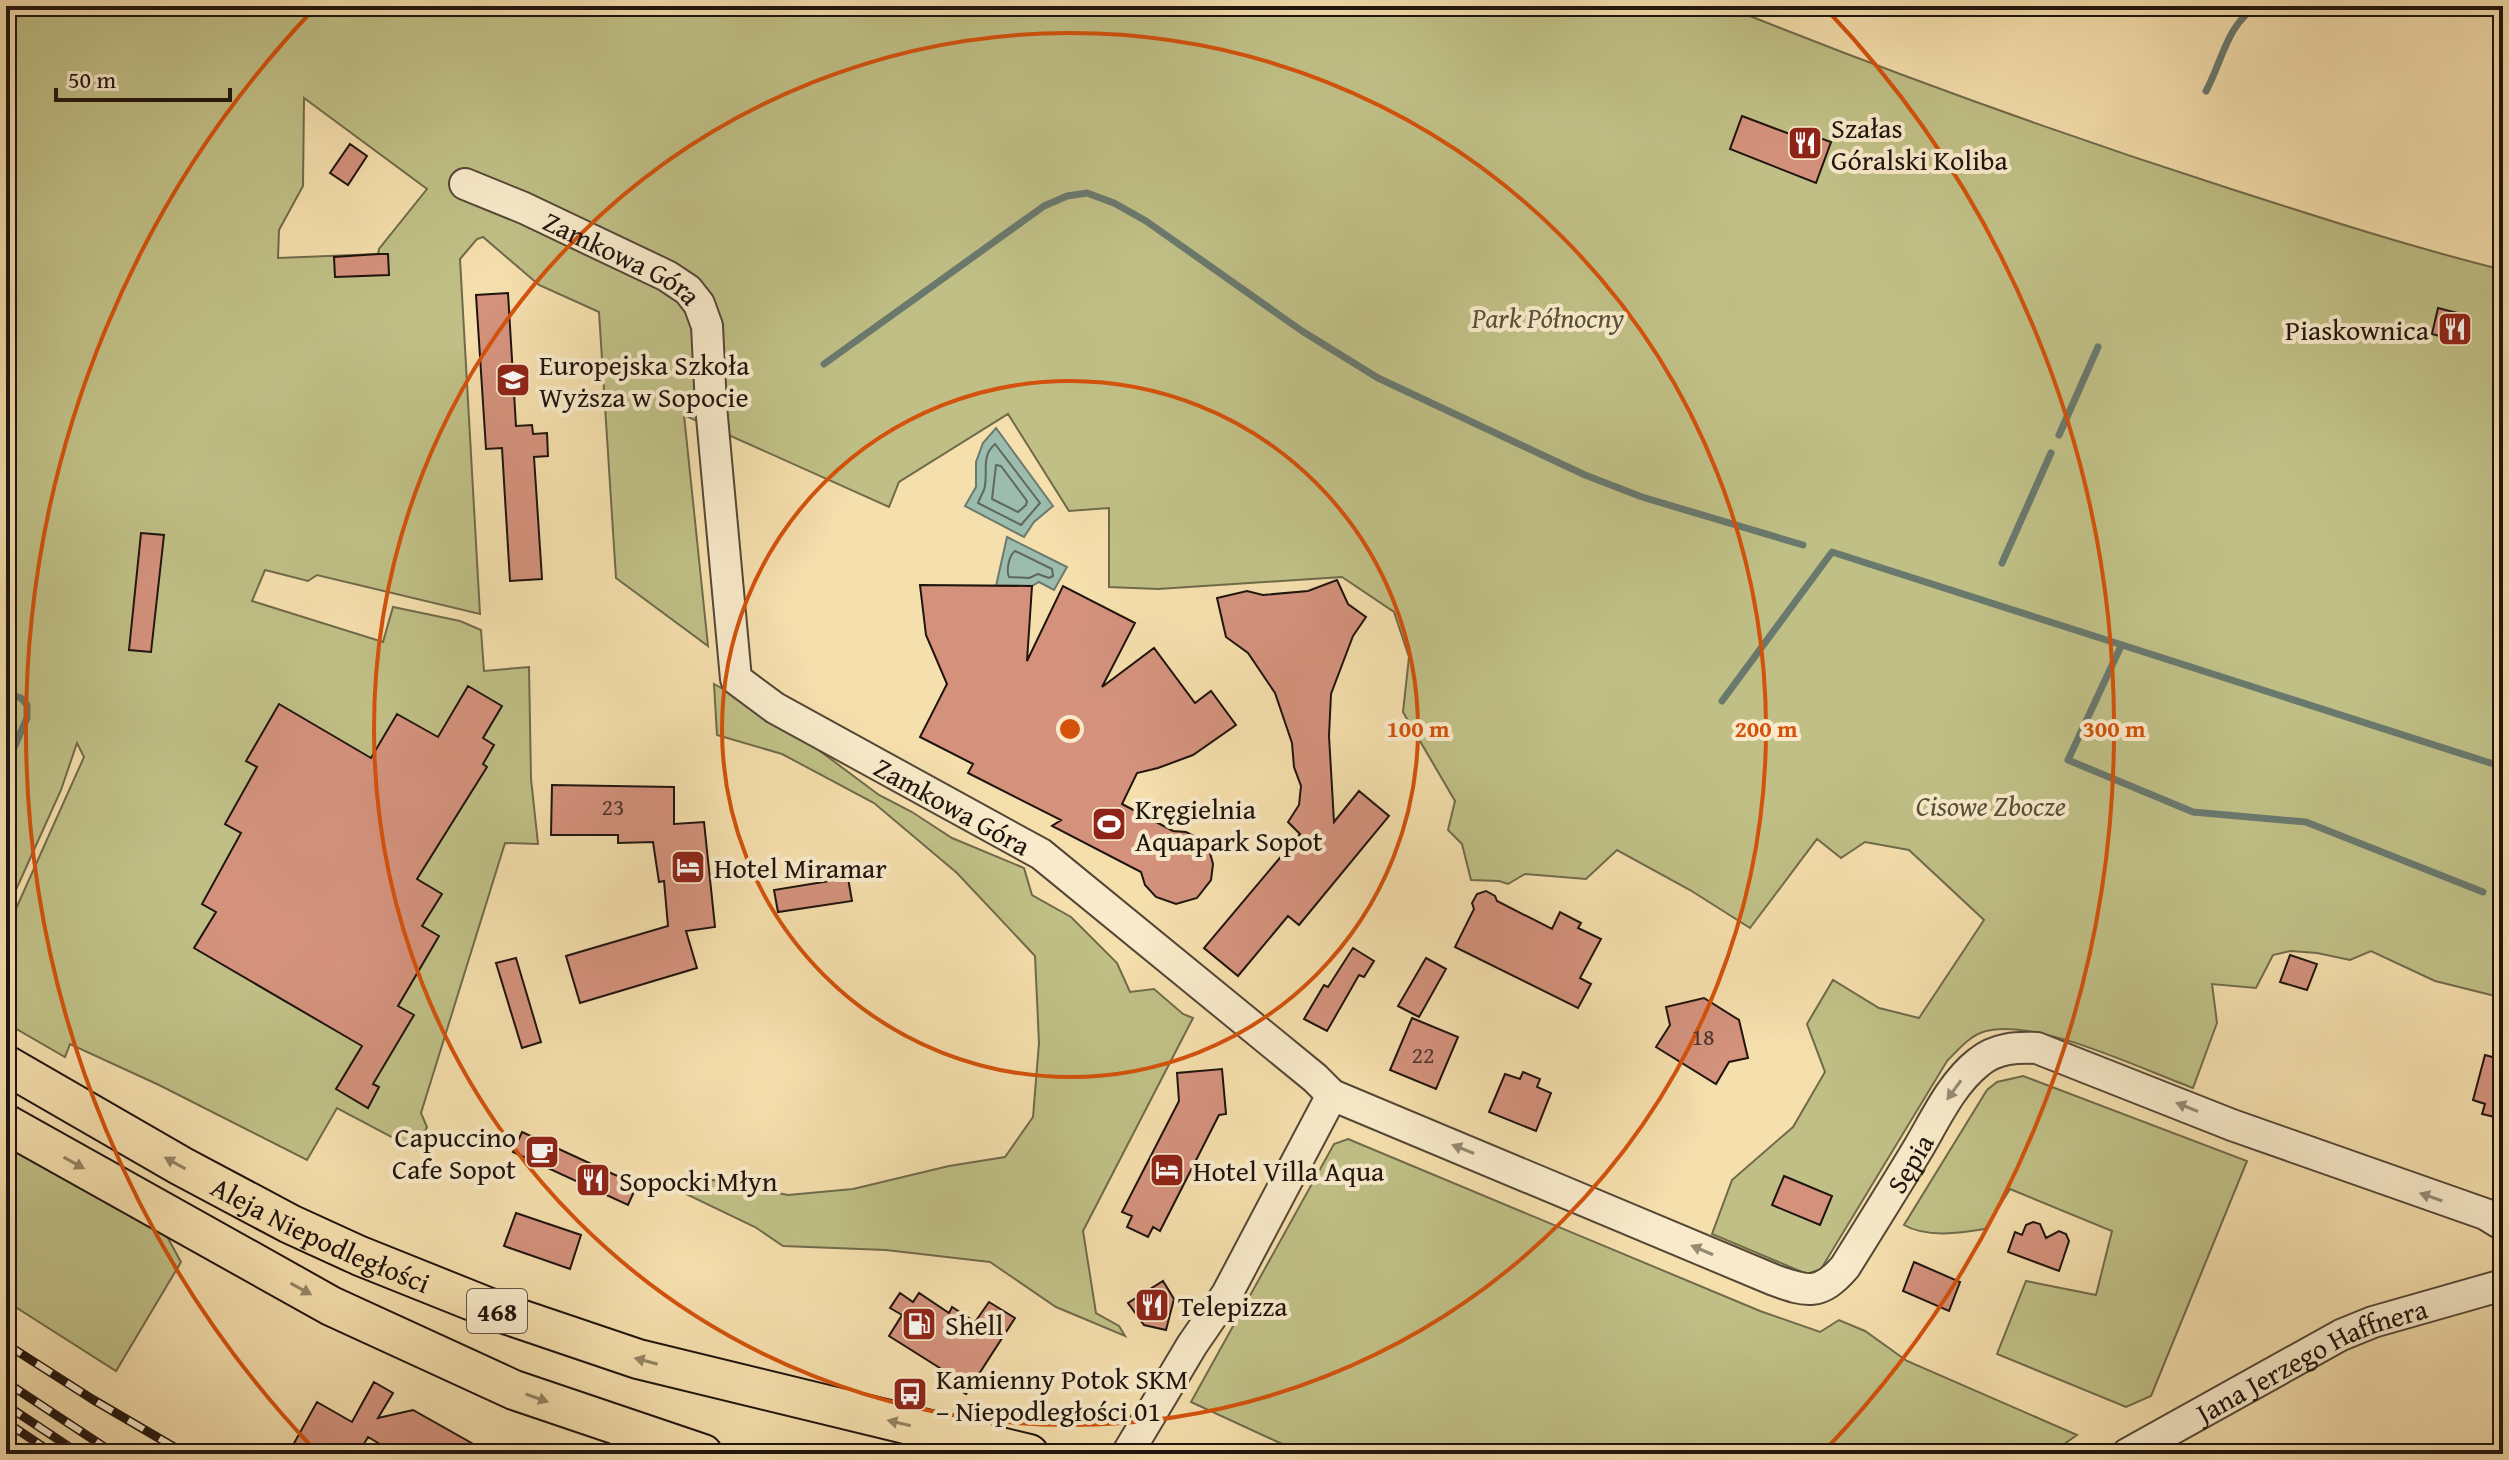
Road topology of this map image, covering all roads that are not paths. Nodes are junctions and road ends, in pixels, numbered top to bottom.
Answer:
1 (465, 184) dead end
2 (6, 1065) edge
3 (1332, 1095) junction
4 (6, 1124) edge
5 (2503, 1225) edge
6 (2503, 1285) edge
7 (703, 1454) edge
8 (1029, 1454) edge
9 (1127, 1454) edge
10 (2127, 1454) edge

1 - 3 street, Zamkowa Góra
8 -> 2 main road, Aleja Niepodległości / 468
5 -> 3 street, Sępia
3 - 9 street
4 -> 7 main road, Aleja Niepodległości / 468
6 - 10 street, Jana Jerzego Haffnera

